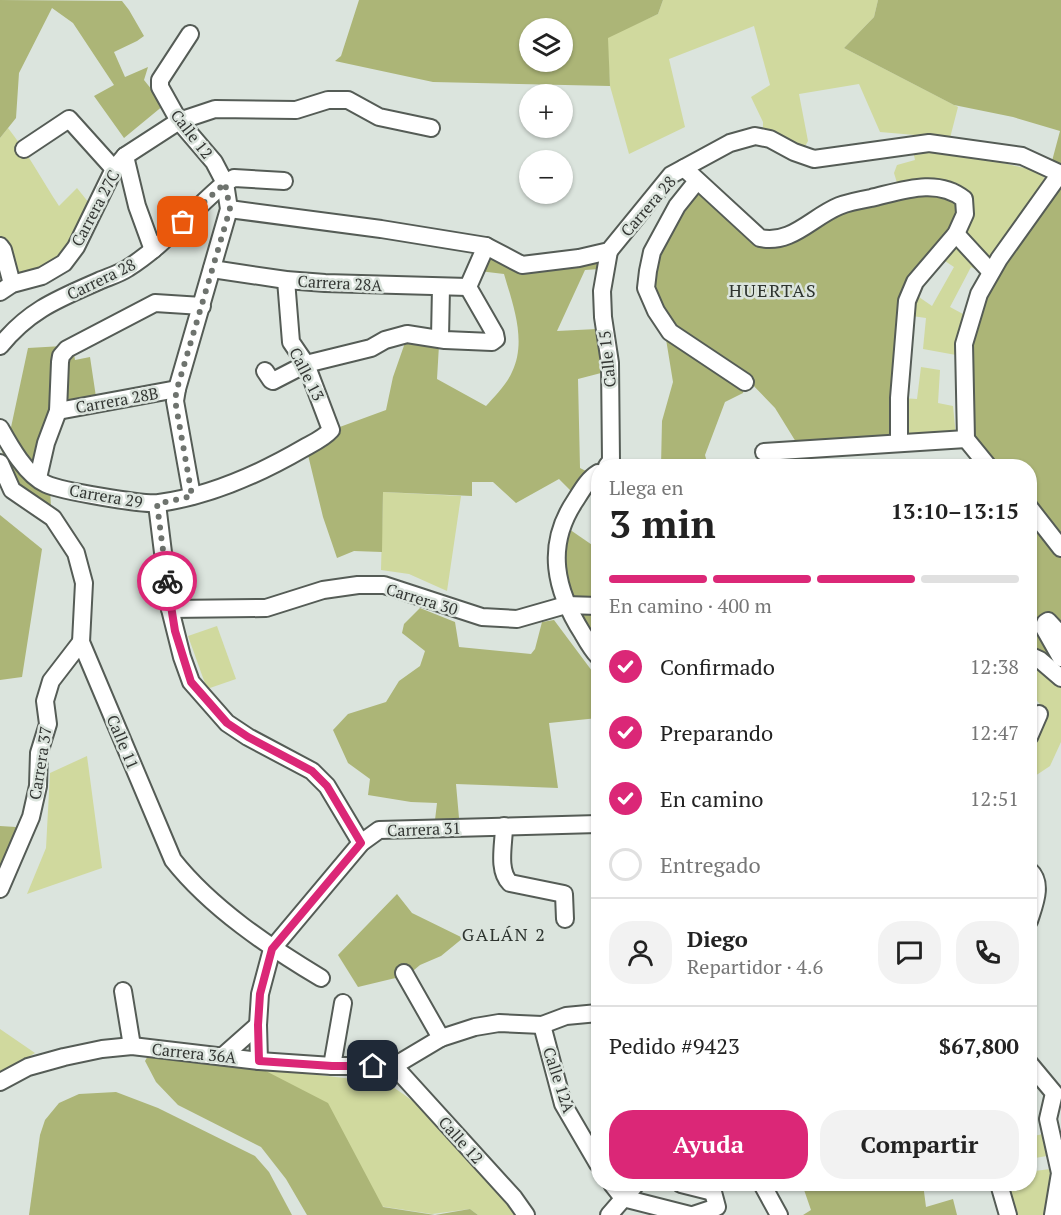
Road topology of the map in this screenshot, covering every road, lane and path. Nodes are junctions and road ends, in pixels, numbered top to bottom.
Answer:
1 (190, 34) dead end
2 (179, 121) junction
3 (431, 128) dead end
4 (24, 149) dead end
5 (119, 162) junction
6 (684, 168) junction
7 (1060, 174) edge
8 (284, 181) dead end
9 (697, 181) junction
10 (225, 183) junction
11 (230, 209) junction
12 (956, 234) junction
13 (0, 246) edge
14 (486, 246) junction
15 (153, 250) junction
16 (609, 251) junction
17 (212, 269) junction
18 (991, 272) junction
19 (286, 280) junction
20 (441, 287) junction
21 (468, 287) junction
22 (6, 288) edge
23 (202, 306) junction
24 (440, 338) junction
25 (0, 346) edge
26 (306, 364) junction
27 (265, 371) dead end
28 (745, 382) dead end
29 (177, 389) junction
30 (58, 411) junction
31 (0, 428) edge
32 (331, 430) joint
33 (966, 439) junction
34 (899, 443) junction
35 (764, 452) dead end
36 (610, 459) edge
37 (982, 459) edge
38 (0, 463) edge
39 (591, 477) edge
40 (39, 478) junction
41 (192, 496) junction
42 (157, 504) junction
43 (1037, 517) edge
44 (1061, 548) edge
45 (566, 605) junction
46 (591, 606) edge
47 (170, 609) junction
48 (1061, 635) edge
49 (81, 642) junction
50 (591, 645) edge
51 (1061, 658) edge
52 (1037, 659) edge
53 (1061, 678) edge
54 (1039, 714) dead end
55 (1037, 719) edge
56 (591, 824) edge
57 (504, 826) junction
58 (361, 843) junction
59 (0, 889) edge
60 (565, 919) dead end
61 (272, 949) junction
62 (404, 974) dead end
63 (321, 978) dead end
64 (123, 991) dead end
65 (343, 1003) dead end
66 (591, 1014) edge
67 (258, 1025) junction
68 (542, 1025) junction
69 (441, 1038) junction
70 (132, 1046) junction
71 (223, 1056) junction
72 (259, 1061) junction
73 (332, 1066) junction
74 (394, 1066) junction
75 (1037, 1073) edge
76 (0, 1082) edge
77 (591, 1152) edge
78 (618, 1191) edge
79 (630, 1191) edge
80 (766, 1191) edge
81 (1001, 1191) edge
82 (712, 1194) edge
83 (623, 1198) junction
84 (526, 1215) edge
85 (609, 1215) edge
86 (692, 1215) edge
87 (779, 1215) edge
88 (1008, 1215) edge
89 (1053, 1215) edge

1 - 2 street, Calle 12
2 - 3 street, Carrera 27C
2 - 5 street, Carrera 27C
2 - 10 street, Calle 12
4 - 5 street
5 - 15 street
5 - 22 street, Carrera 27C
6 - 7 street, Carrera 28
6 - 9 street
6 - 16 street, Carrera 28
7 - 18 street
8 - 10 street
9 - 12 street
9 - 28 street
10 - 11 street, Calle 12
10 - 15 street, Carrera 28
11 - 14 street, Carrera 28
11 - 17 street, Calle 12
12 - 18 street
12 - 34 street
13 - 22 street
14 - 16 street, Carrera 28
14 - 21 street
15 - 25 street, Carrera 28
16 - 36 street, Calle 15
17 - 19 street, Carrera 28A
17 - 23 street, Calle 12
18 - 33 street
19 - 20 street, Carrera 28A
19 - 26 street, Calle 13
20 - 21 street, Carrera 28A
20 - 24 street
21 - 24 street
23 - 29 street, Calle 12
23 - 30 street
24 - 26 street
26 - 27 street
26 - 32 street, Calle 13
29 - 30 street, Carrera 28B
29 - 41 street, Calle 12
30 - 40 street
31 - 40 street, Carrera 29
32 - 41 street, Carrera 29
33 - 34 street
33 - 37 street
34 - 35 street
38 - 49 street, Calle 11
39 - 45 street
40 - 42 street, Carrera 29
41 - 42 street, Carrera 29
42 - 47 street
43 - 44 street
45 - 46 street, Carrera 30
45 - 47 street, Carrera 30
45 - 50 street
47 - 58 street
48 - 51 street
49 - 59 street, Carrera 37
49 - 61 street, Calle 11
52 - 53 street
54 - 55 street
56 - 57 street, Carrera 31
57 - 58 street, Carrera 31
57 - 60 street
58 - 61 street, Carrera 31
61 - 63 street, Calle 11
61 - 67 street, Carrera 31
62 - 69 street
64 - 70 street
65 - 73 street
66 - 68 street
67 - 71 street
67 - 72 street, Carrera 31
68 - 69 street
68 - 77 street, Calle 12A
69 - 74 street
70 - 71 street, Carrera 36A
70 - 76 street, Carrera 36A
71 - 72 street, Carrera 36A
72 - 73 street, Carrera 36A
73 - 74 street, Carrera 36A
74 - 84 street, Calle 12
75 - 89 street
78 - 83 street
79 - 83 street
80 - 87 street
81 - 88 street
82 - 86 street
83 - 85 street
83 - 86 street

